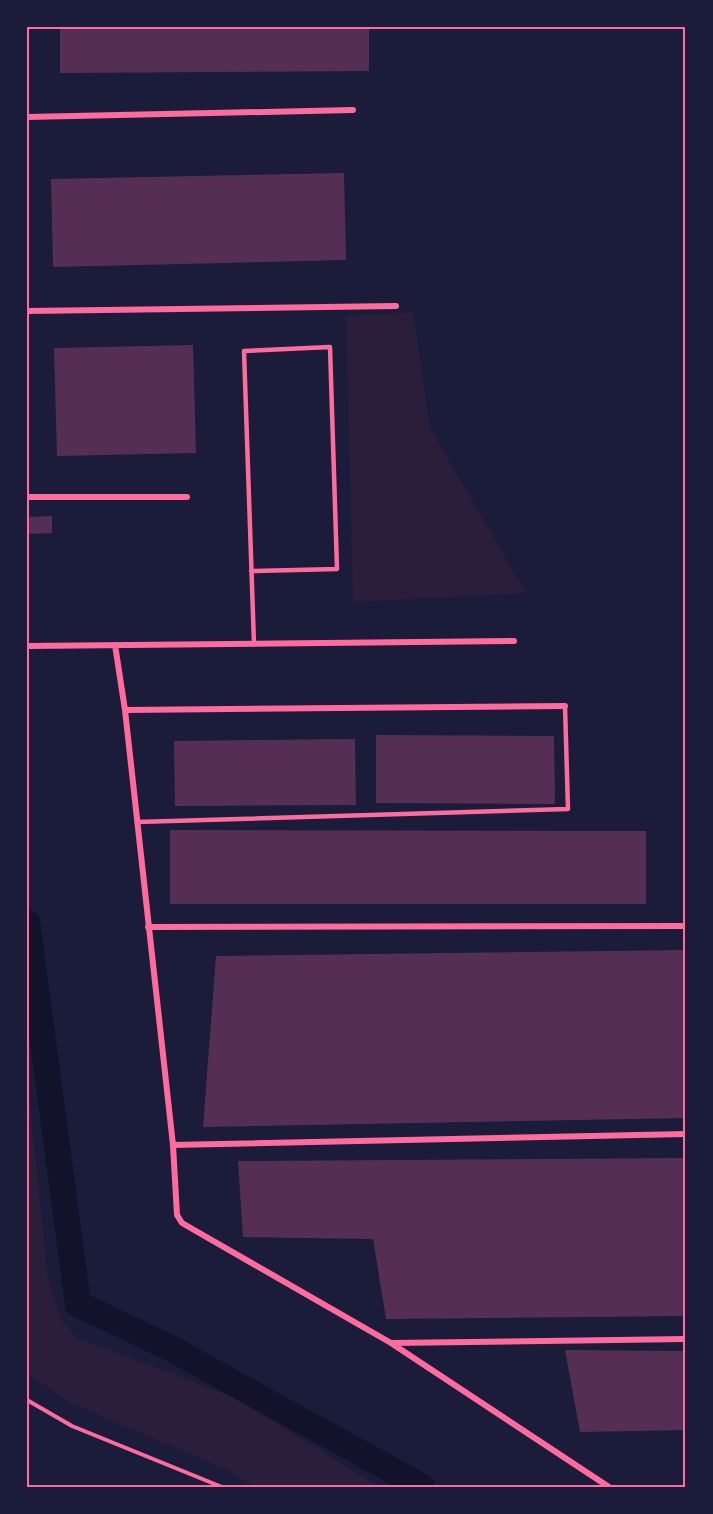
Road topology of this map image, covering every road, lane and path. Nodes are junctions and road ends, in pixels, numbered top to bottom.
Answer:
1 (353, 110) dead end
2 (27, 117) edge
3 (396, 306) dead end
4 (27, 311) edge
5 (27, 497) edge
6 (187, 497) dead end
7 (251, 571) junction
8 (514, 641) dead end
9 (254, 644) junction
10 (115, 645) junction
11 (27, 646) edge
12 (565, 706) joint
13 (125, 710) junction
14 (137, 822) junction
15 (686, 926) edge
16 (148, 927) junction
17 (686, 1134) edge
18 (173, 1145) junction
19 (686, 1339) edge
20 (390, 1343) junction
21 (27, 1400) edge
22 (222, 1487) edge
23 (609, 1487) edge

1 - 2 street
3 - 4 street
5 - 6 street
7 - 7 lane
7 - 9 lane
8 - 9 street
9 - 10 street
10 - 11 street
10 - 13 street
12 - 13 street
12 - 14 lane
13 - 14 street
14 - 16 street
15 - 16 street
16 - 18 street
17 - 18 street
18 - 20 street
19 - 20 street
20 - 23 street
21 - 22 path

